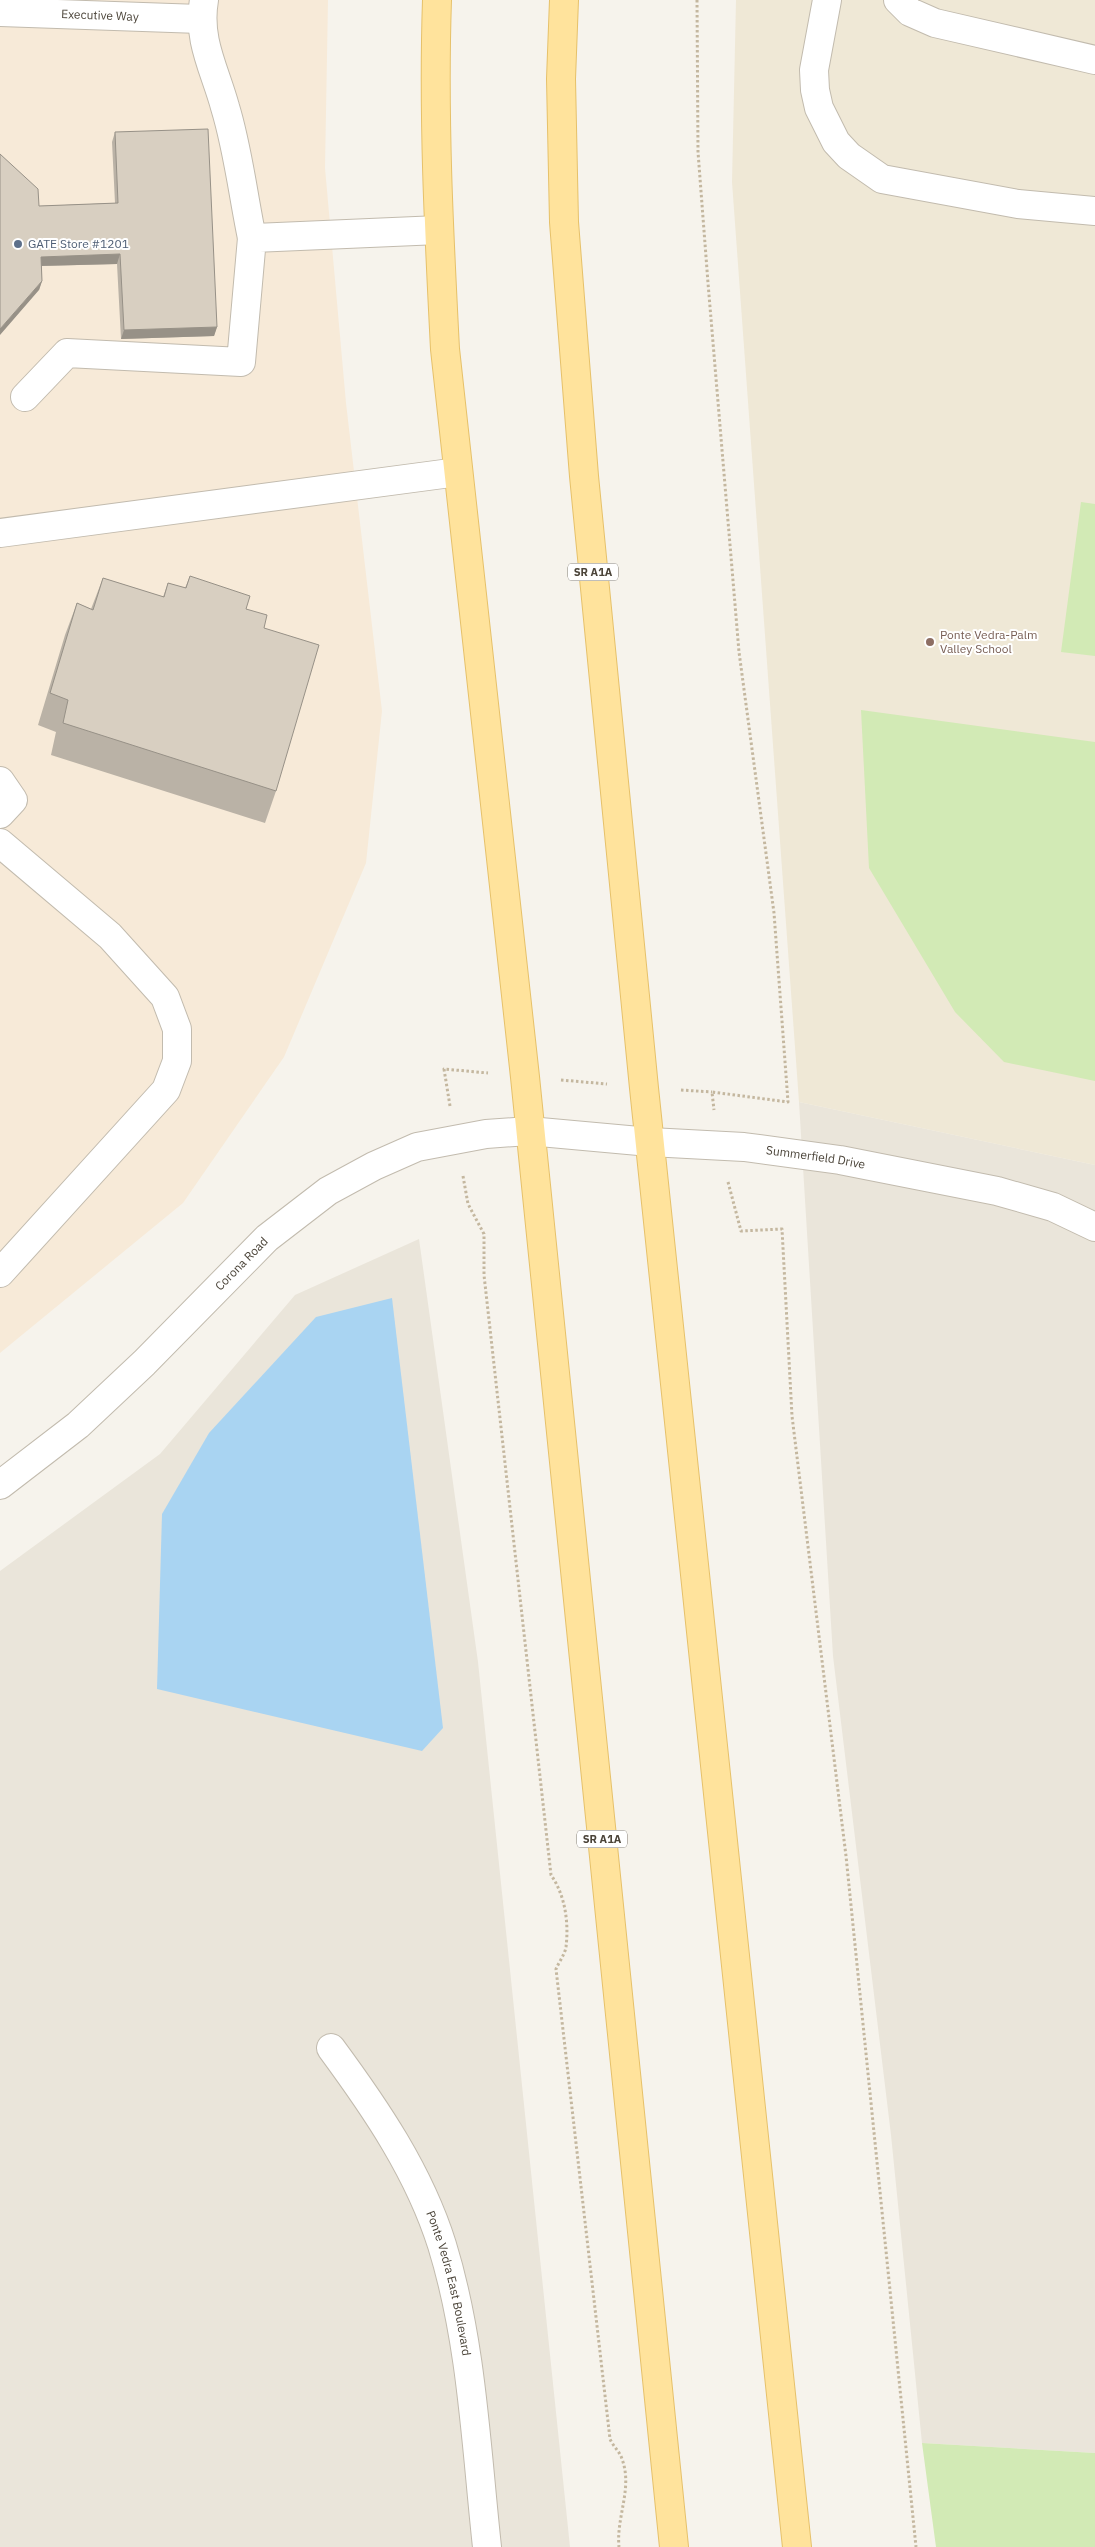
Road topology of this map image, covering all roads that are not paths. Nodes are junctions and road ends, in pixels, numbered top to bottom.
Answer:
1 (437, 0) edge
2 (564, 0) edge
3 (827, 0) edge
4 (898, 0) edge
5 (202, 10) edge
6 (0, 12) edge
7 (1095, 60) edge
8 (1095, 211) edge
9 (439, 230) junction
10 (252, 238) junction
11 (26, 397) dead end
12 (458, 472) junction
13 (0, 534) edge
14 (0, 843) edge
15 (529, 1131) junction
16 (650, 1142) junction
17 (1095, 1227) edge
18 (0, 1273) edge
19 (0, 1485) edge
20 (331, 2048) dead end
21 (487, 2547) edge
22 (674, 2547) edge
23 (797, 2547) edge

1 - 9 main road, SR A1A
2 - 16 main road, SR A1A
3 - 8 street
4 - 7 street
5 - 6 street, Executive Way
5 - 10 street
9 - 10 street
9 - 12 main road, SR A1A
10 - 11 street
12 - 13 street
12 - 15 main road, SR A1A
14 - 18 street
15 - 16 street, Summerfield Drive
15 - 19 street, Corona Road
15 - 22 main road, SR A1A
16 - 17 street, Summerfield Drive
16 - 23 main road, SR A1A
20 - 21 street, Ponte Vedra East Boulevard

